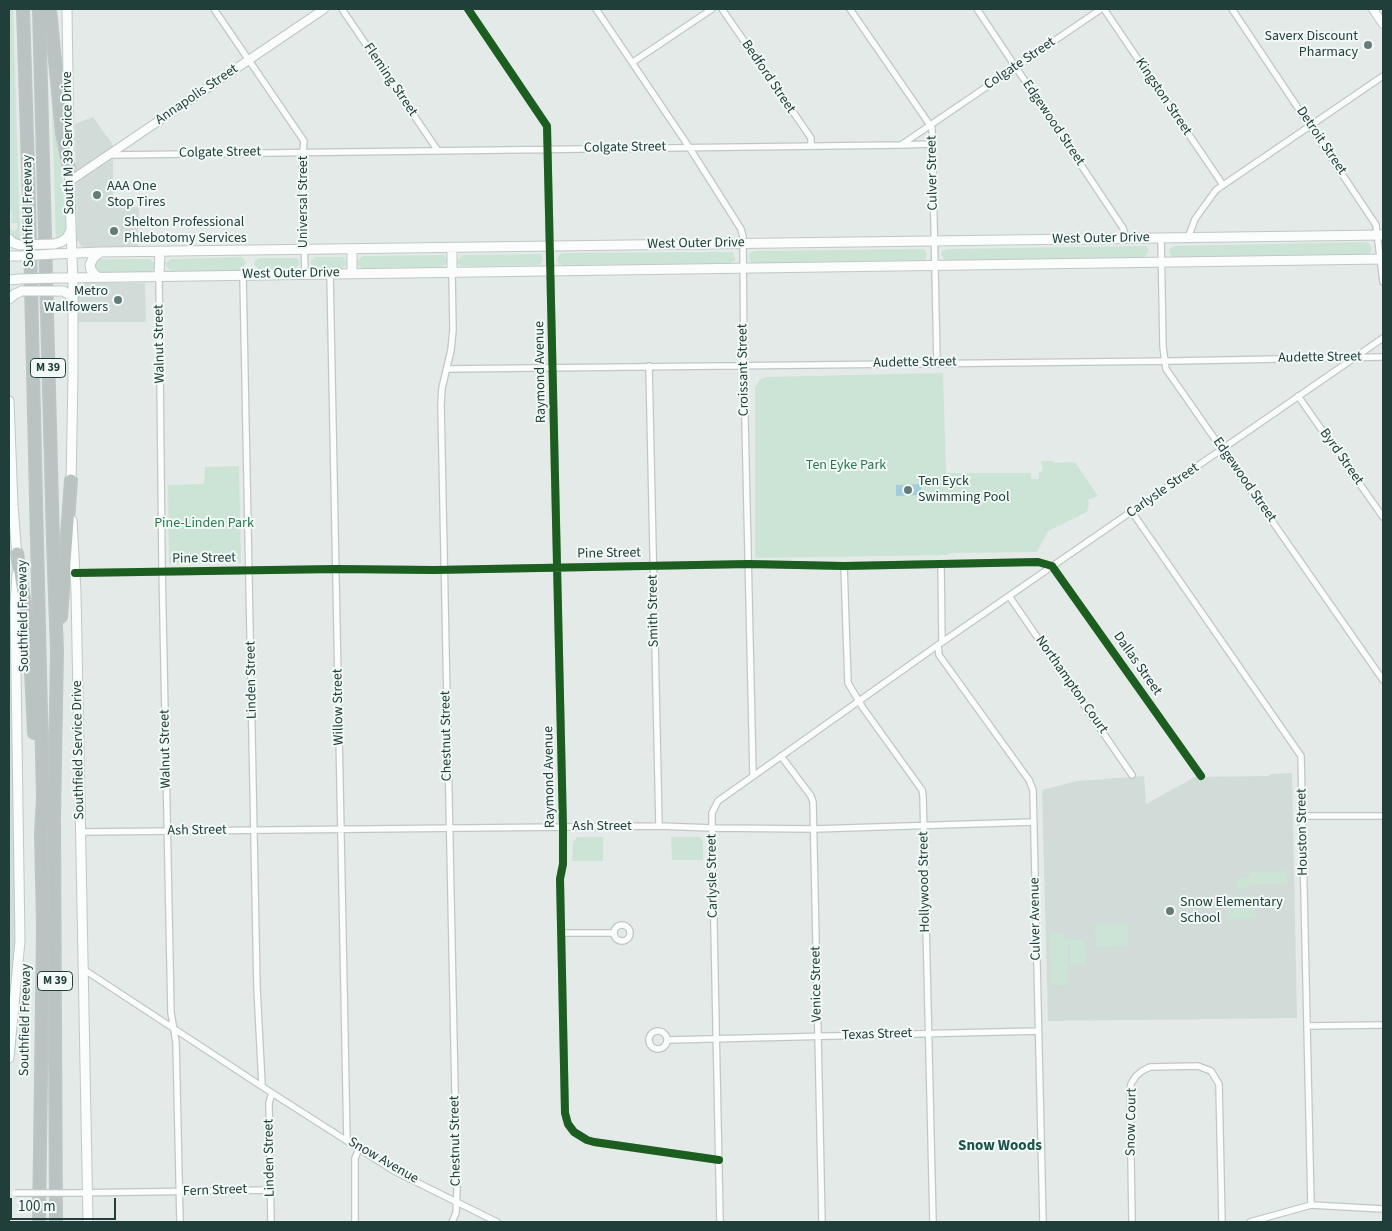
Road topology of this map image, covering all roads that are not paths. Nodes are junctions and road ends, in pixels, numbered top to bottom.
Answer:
1 (23, 9) edge
2 (39, 9) edge
3 (50, 9) edge
4 (66, 9) edge
5 (214, 9) edge
6 (324, 9) edge
7 (342, 9) edge
8 (468, 9) edge
9 (596, 9) edge
10 (712, 9) edge
11 (722, 9) edge
12 (850, 9) edge
13 (977, 9) edge
14 (1102, 9) edge
15 (1232, 9) edge
16 (1373, 9) edge
17 (1383, 24) edge
18 (249, 59) junction
19 (633, 62) junction
20 (1015, 66) junction
21 (1383, 76) edge
22 (1310, 125) junction
23 (930, 126) junction
24 (932, 144) junction
25 (901, 145) junction
26 (811, 146) junction
27 (689, 147) junction
28 (549, 149) junction
29 (438, 151) junction
30 (304, 152) junction
31 (108, 155) junction
32 (70, 168) junction
33 (70, 181) junction
34 (1223, 185) junction
35 (71, 230) junction
36 (1381, 235) edge
37 (1160, 238) junction
38 (1188, 238) junction
39 (9, 239) edge
40 (1126, 239) junction
41 (934, 242) junction
42 (743, 244) junction
43 (550, 246) junction
44 (452, 248) junction
45 (352, 249) junction
46 (304, 250) junction
47 (160, 251) junction
48 (72, 252) junction
49 (100, 252) junction
50 (9, 256) edge
51 (1382, 259) edge
52 (1162, 262) junction
53 (935, 265) junction
54 (742, 268) junction
55 (551, 270) junction
56 (452, 272) junction
57 (330, 273) junction
58 (352, 273) junction
59 (305, 274) junction
60 (243, 275) junction
61 (159, 276) junction
62 (73, 277) junction
63 (97, 277) junction
64 (9, 280) edge
65 (1383, 282) edge
66 (72, 296) junction
67 (9, 299) edge
68 (1383, 338) edge
69 (1383, 356) edge
70 (1354, 358) junction
71 (1164, 361) junction
72 (937, 362) junction
73 (744, 365) junction
74 (649, 366) junction
75 (553, 367) junction
76 (447, 369) junction
77 (1298, 396) junction
78 (9, 401) edge
79 (1222, 449) junction
80 (71, 480) junction
81 (1132, 512) junction
82 (1383, 517) edge
83 (18, 553) junction
84 (749, 564) junction
85 (941, 564) junction
86 (653, 566) junction
87 (844, 566) junction
88 (1052, 566) junction
89 (557, 567) junction
90 (250, 570) junction
91 (336, 570) junction
92 (444, 570) junction
93 (163, 572) junction
94 (75, 573) junction
95 (1009, 596) junction
96 (940, 644) junction
97 (57, 651) junction
98 (1383, 680) edge
99 (859, 702) junction
100 (781, 756) junction
101 (1132, 774) dead end
102 (754, 775) junction
103 (1201, 776) dead end
104 (43, 798) junction
105 (1303, 816) junction
106 (1383, 816) edge
107 (1034, 822) junction
108 (924, 825) junction
109 (659, 826) junction
110 (563, 827) junction
111 (449, 828) junction
112 (712, 828) junction
113 (814, 829) junction
114 (254, 830) junction
115 (342, 830) junction
116 (80, 832) junction
117 (168, 832) junction
118 (560, 933) junction
119 (614, 933) dead end
120 (83, 969) junction
121 (1383, 1025) edge
122 (1307, 1026) junction
123 (174, 1028) junction
124 (1038, 1031) junction
125 (929, 1033) junction
126 (818, 1038) junction
127 (717, 1039) junction
128 (667, 1040) dead end
129 (9, 1058) edge
130 (262, 1086) junction
131 (272, 1093) junction
132 (347, 1141) junction
133 (359, 1149) junction
134 (719, 1160) junction
135 (270, 1190) junction
136 (179, 1192) junction
137 (12, 1193) edge
138 (87, 1193) junction
139 (456, 1201) junction
140 (1311, 1205) junction
141 (1383, 1209) edge
142 (39, 1222) edge
143 (56, 1222) edge
144 (88, 1222) edge
145 (180, 1222) edge
146 (271, 1222) edge
147 (355, 1222) edge
148 (452, 1222) edge
149 (497, 1222) edge
150 (720, 1222) edge
151 (822, 1222) edge
152 (933, 1222) edge
153 (1043, 1222) edge
154 (1132, 1222) edge
155 (1222, 1222) edge
156 (1250, 1222) edge

1 - 104 highway, Southfield Freeway / M 39
2 - 97 highway, Southfield Freeway / M 39
3 - 32 highway
4 - 32 main road, South M 39 Service Drive
5 - 18 street, Universal Street
6 - 18 street, Annapolis Street
7 - 29 street, Fleming Street
8 - 28 street
9 - 19 street, Croissant Street
10 - 19 street
11 - 26 street, Bedford Street
12 - 23 street, Culver Street
13 - 20 street, Edgewood Street
14 - 20 street, Colgate Street
14 - 34 street, Kingston Street
15 - 22 street, Detroit Street
16 - 17 street
18 - 30 street, Universal Street
18 - 31 street, Annapolis Street
19 - 27 street, Croissant Street
20 - 23 street, Colgate Street
20 - 40 street, Edgewood Street
21 - 22 street
22 - 34 street
22 - 36 street, Detroit Street
23 - 24 street, Culver Street
23 - 25 street, Colgate Street
24 - 25 street
24 - 41 street, Culver Street
25 - 26 street, Colgate Street
26 - 27 street, Colgate Street
27 - 28 street, Colgate Street
27 - 42 street, Croissant Street
28 - 29 street, Colgate Street
28 - 43 street, Raymond Avenue
29 - 30 street, Colgate Street
30 - 31 street, Colgate Street
30 - 46 street, Universal Street
31 - 33 street, Annapolis Street
32 - 33 main road, South M 39 Service Drive
33 - 35 main road, South M 39 Service Drive
34 - 38 street
35 - 39 main road, bridge
35 - 48 main road, South M 39 Service Drive
36 - 38 main road, West Outer Drive
36 - 51 street, Detroit Street
37 - 38 main road, West Outer Drive
37 - 40 main road, West Outer Drive
37 - 52 street, Edgewood Street
40 - 41 main road, West Outer Drive
41 - 42 main road, West Outer Drive
41 - 53 street, Culver Street
42 - 43 main road, West Outer Drive
42 - 54 street, Croissant Street
43 - 44 main road, West Outer Drive
43 - 55 street, Raymond Avenue
44 - 45 main road, West Outer Drive
44 - 56 main road
45 - 46 main road, West Outer Drive
45 - 58 main road
46 - 47 main road, West Outer Drive
46 - 59 street, Universal Street
47 - 49 main road, West Outer Drive
47 - 61 main road
48 - 49 main road, West Outer Drive
48 - 50 main road, West Outer Drive, bridge
48 - 62 main road, South M 39 Service Drive
49 - 63 main road
51 - 52 main road, West Outer Drive
51 - 65 street, Detroit Street
52 - 53 main road, West Outer Drive
52 - 71 street, Edgewood Street
53 - 54 main road, West Outer Drive
53 - 72 street, Culver Street
54 - 55 main road, West Outer Drive
54 - 73 street, Croissant Street
55 - 56 main road, West Outer Drive
55 - 75 street, Raymond Avenue
56 - 58 main road, West Outer Drive
56 - 76 street, Chestnut Street
57 - 58 main road, West Outer Drive
57 - 59 main road, West Outer Drive
57 - 91 street, Willow Street
59 - 60 main road, West Outer Drive
60 - 61 main road, West Outer Drive
60 - 90 street, Linden Street
61 - 63 main road, West Outer Drive
61 - 93 street, Walnut Street
62 - 63 main road, West Outer Drive
62 - 64 main road, West Outer Drive, bridge
62 - 66 main road, Southfield Service Drive
66 - 67 main road, bridge
66 - 80 main road, Southfield Service Drive
68 - 70 street, Carlysle Street
69 - 70 street, Audette Street
70 - 71 street, Audette Street
70 - 77 street, Carlysle Street
71 - 72 street, Audette Street
71 - 79 street, Edgewood Street
72 - 73 street, Audette Street
73 - 74 street, Audette Street
73 - 84 street, Croissant Street
74 - 75 street, Audette Street
74 - 86 street, Smith Street
75 - 76 street, Audette Street
75 - 89 street, Raymond Avenue
76 - 92 street, Chestnut Street
77 - 79 street, Carlysle Street
77 - 82 street, Byrd Street
78 - 83 main road
79 - 81 street, Carlysle Street
79 - 98 street, Edgewood Street
80 - 94 main road, Southfield Service Drive
80 - 97 highway
81 - 88 street, Carlysle Street
81 - 105 street, Houston Street
83 - 104 highway
83 - 129 main road
84 - 86 street, Pine Street
84 - 87 street, Pine Street
84 - 102 street, Croissant Street
85 - 87 street, Pine Street
85 - 88 street, Pine Street
85 - 96 street, Culver Avenue
86 - 89 street, Pine Street
86 - 109 street, Smith Street
87 - 99 street, Hollywood Street
88 - 95 street, Carlysle Street
88 - 103 street, Dallas Street
89 - 92 street, Pine Street
89 - 110 street, Raymond Avenue
90 - 91 street, Pine Street
90 - 93 street, Pine Street
90 - 114 street, Linden Street
91 - 92 street, Pine Street
91 - 115 street, Willow Street
92 - 111 street, Chestnut Street
93 - 94 street, Pine Street
93 - 117 street, Walnut Street
94 - 116 main road, Southfield Service Drive
95 - 96 street, Carlysle Street
95 - 101 street, Northampton Court
96 - 99 street, Carlysle Street
96 - 107 street, Culver Avenue
97 - 143 highway, Southfield Freeway / M 39
99 - 100 street, Carlysle Street
99 - 108 street, Hollywood Street
100 - 102 street, Carlysle Street
100 - 113 street, Venice Street
102 - 112 street, Carlysle Street
104 - 142 highway, Southfield Freeway / M 39
105 - 106 street
105 - 122 street, Houston Street
107 - 108 street, Ash Street
107 - 124 street, Culver Avenue
108 - 113 street, Ash Street
108 - 125 street, Hollywood Street
109 - 110 street, Ash Street
109 - 112 street, Ash Street
110 - 111 street, Ash Street
110 - 118 street, Raymond Avenue
111 - 115 street, Ash Street
111 - 139 street, Chestnut Street
112 - 113 street, Ash Street
112 - 127 street, Carlysle Street
113 - 126 street, Venice Street
114 - 115 street, Ash Street
114 - 117 street, Ash Street
114 - 130 street, Linden Street
115 - 132 street, Willow Street
116 - 117 street, Ash Street
116 - 120 main road, Southfield Service Drive
117 - 123 street, Walnut Street
118 - 119 street
118 - 134 street, Raymond Avenue
120 - 123 street
120 - 138 main road, Southfield Service Drive
121 - 122 street
122 - 140 street, Houston Street
123 - 130 street
123 - 136 street, Walnut Street
124 - 125 street, Texas Street
124 - 153 street, Culver Avenue
125 - 126 street, Texas Street
125 - 152 street, Hollywood Street
126 - 127 street, Texas Street
126 - 151 street, Venice Street
127 - 128 street, Texas Street
127 - 134 street, Carlysle Street
130 - 131 street, Snow Avenue
131 - 132 street, Snow Avenue
131 - 135 street, Linden Street
132 - 133 street, Snow Avenue
133 - 139 street, Snow Avenue
133 - 147 street
134 - 150 street, Carlysle Street
135 - 136 street, Fern Street
135 - 146 street, Linden Street
136 - 138 street, Fern Street
136 - 145 street, Walnut Street
137 - 138 street, Fern Street, bridge
138 - 144 main road, Southfield Service Drive
139 - 148 street, Chestnut Street
139 - 149 street, Snow Avenue
140 - 141 street
140 - 156 street
154 - 155 street, Snow Court

